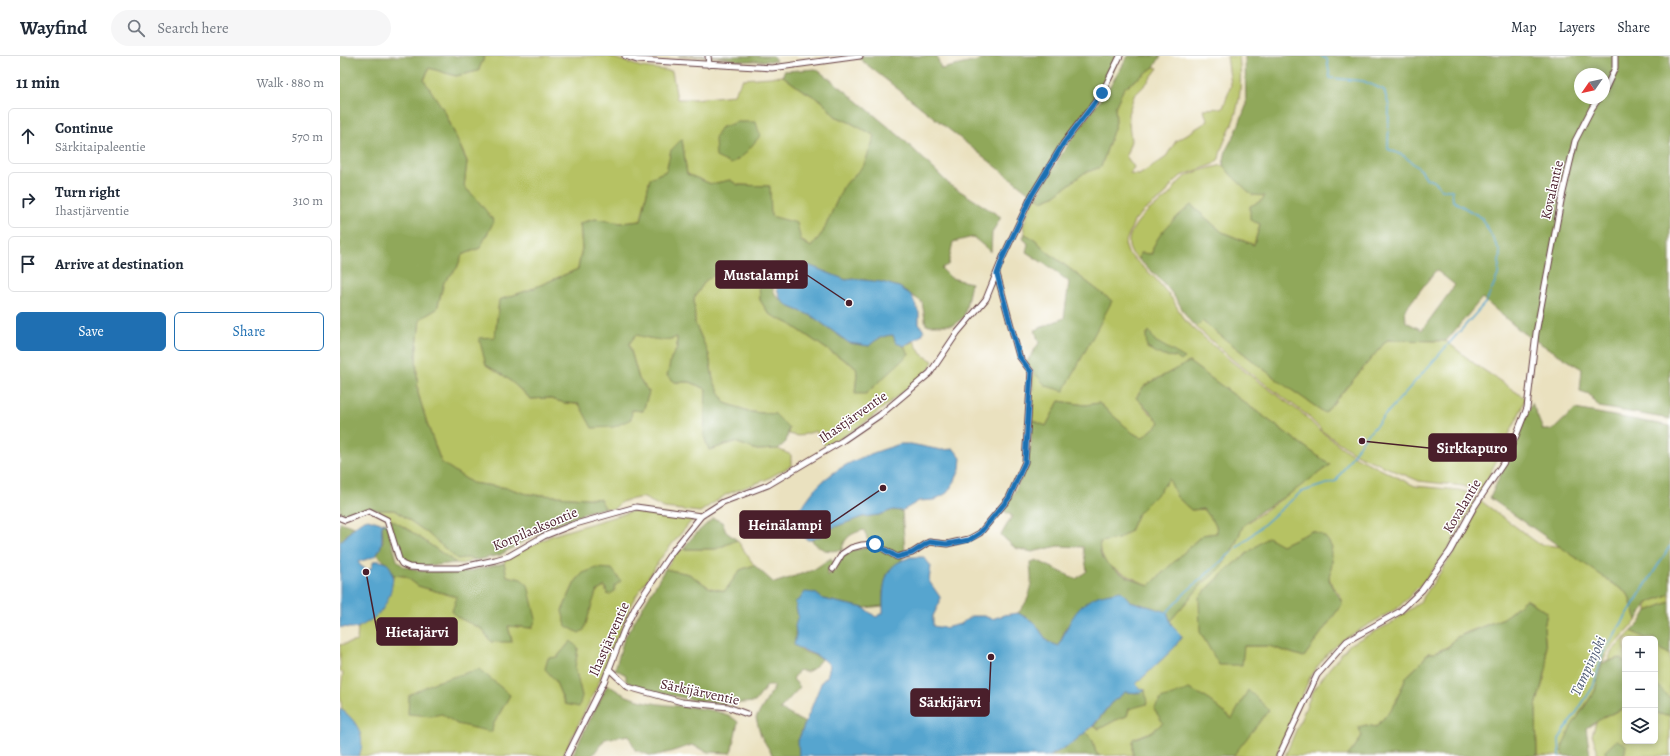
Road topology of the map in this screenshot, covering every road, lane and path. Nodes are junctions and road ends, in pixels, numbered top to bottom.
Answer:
1 (625, 56) edge
2 (708, 56) edge
3 (860, 56) edge
4 (1120, 56) edge
5 (1615, 56) edge
6 (709, 65) junction
7 (1610, 79) edge
8 (1595, 104) edge
9 (997, 274) junction
10 (702, 516) junction
11 (340, 518) edge
12 (833, 569) dead end
13 (609, 669) junction
14 (747, 714) dead end
15 (567, 756) edge
16 (1279, 756) edge

1 - 6 street
2 - 6 street
3 - 6 street
4 - 9 street, Ihastjärventie
5 - 7 street
8 - 16 street, Kovalantie
9 - 10 street, Ihastjärventie
9 - 12 street
10 - 11 street, Korpilaaksontie
10 - 13 street, Ihastjärventie
13 - 14 street, Särkijärventie
13 - 15 street, Ihastjärventie

